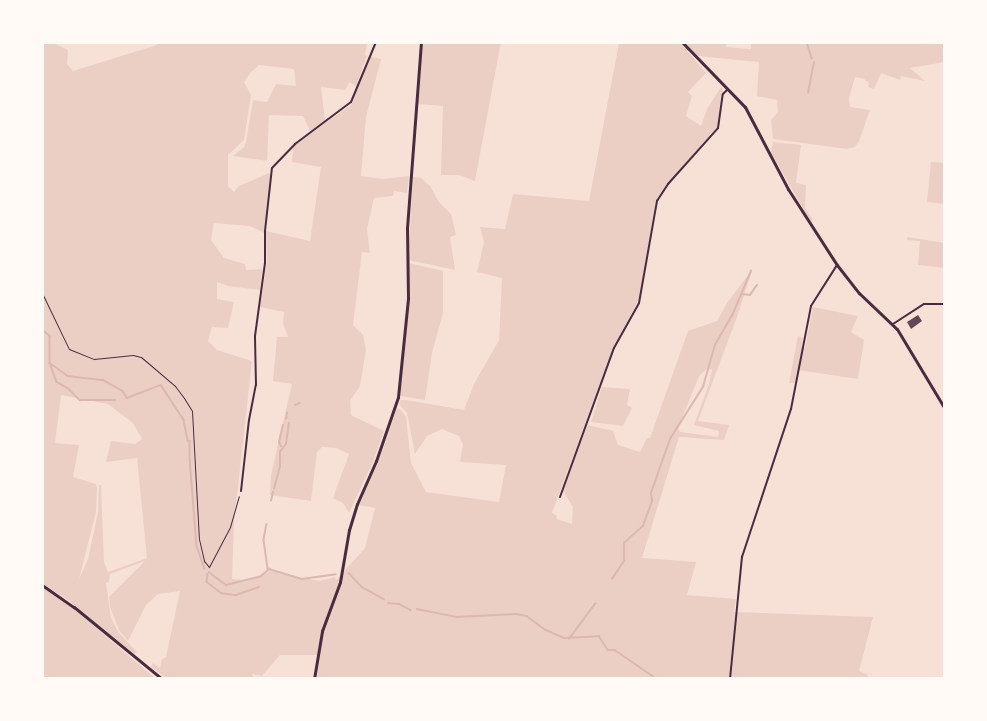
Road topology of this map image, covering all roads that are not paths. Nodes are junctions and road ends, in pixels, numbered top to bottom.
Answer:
1 (375, 42) edge
2 (421, 42) edge
3 (682, 42) edge
4 (727, 90) junction
5 (837, 265) junction
6 (945, 304) edge
7 (893, 324) junction
8 (945, 409) edge
9 (241, 491) road end
10 (560, 496) dead end
11 (42, 585) edge
12 (162, 679) edge
13 (314, 679) edge
14 (730, 679) edge

1 - 9 street
2 - 13 street
3 - 4 street
4 - 5 street
4 - 10 street
5 - 7 street
5 - 14 street
6 - 7 street
7 - 8 street
11 - 12 street

